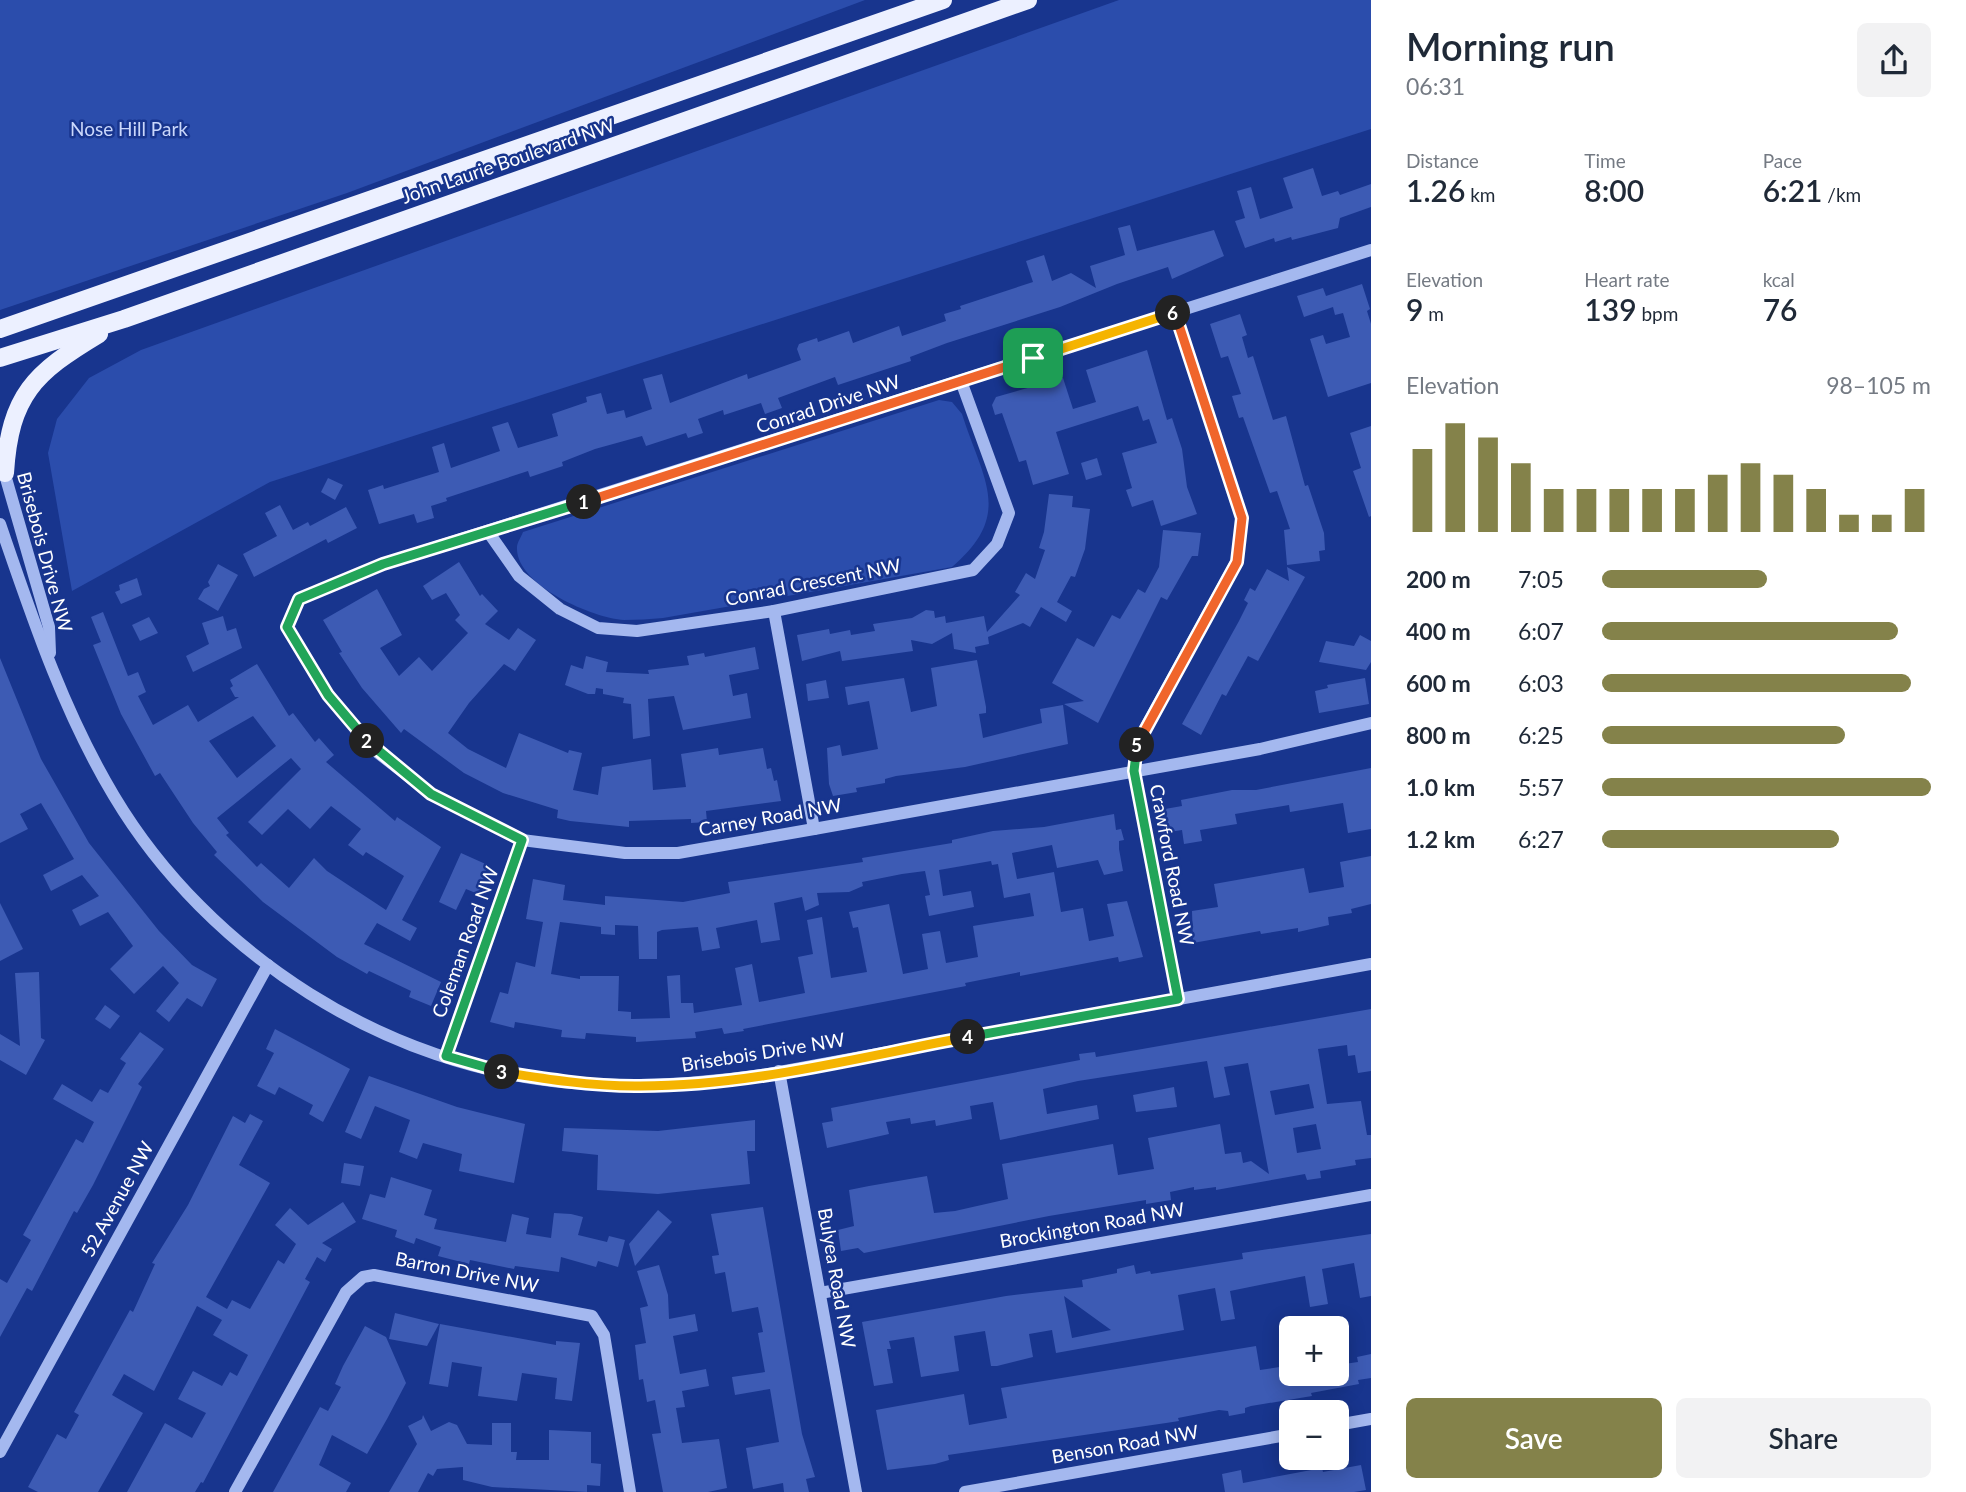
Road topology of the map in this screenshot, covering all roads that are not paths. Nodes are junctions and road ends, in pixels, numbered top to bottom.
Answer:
1 (943, 0) edge
2 (1028, 0) edge
3 (1371, 250) edge
4 (1175, 313) junction
5 (124, 319) junction
6 (0, 329) edge
7 (0, 358) edge
8 (961, 381) junction
9 (2, 465) edge
10 (0, 524) edge
11 (489, 533) junction
12 (299, 599) joint
13 (774, 611) junction
14 (50, 657) junction
15 (1371, 723) edge
16 (1134, 771) junction
17 (814, 829) junction
18 (522, 840) junction
19 (1371, 964) edge
20 (268, 965) junction
21 (1178, 999) junction
22 (446, 1056) junction
23 (779, 1071) junction
24 (1371, 1195) edge
25 (820, 1293) junction
26 (1371, 1419) edge
27 (1349, 1423) edge
28 (1279, 1436) edge
29 (0, 1452) edge
30 (235, 1492) edge
31 (630, 1492) edge
32 (856, 1492) edge
33 (965, 1492) edge

1 - 6 main road, John Laurie Boulevard NW
2 - 5 main road, John Laurie Boulevard NW
3 - 4 street, Conrad Drive NW
4 - 8 street, Conrad Drive NW
4 - 16 street, Crawford Road NW
5 - 7 main road, John Laurie Boulevard NW
5 - 9 main road
8 - 11 street, Conrad Drive NW
8 - 13 street, Conrad Crescent NW
9 - 14 street, Brisebois Drive NW
10 - 14 street, Brisebois Drive NW
11 - 12 street, Conrad Drive NW
11 - 13 street, Conrad Crescent NW
12 - 18 street, Carney Road NW
13 - 17 street
14 - 20 street, Brisebois Drive NW
15 - 16 street, Carney Road NW
16 - 17 street, Carney Road NW
16 - 21 street, Crawford Road NW
17 - 18 street, Carney Road NW
18 - 22 street, Coleman Road NW
19 - 21 street, Brisebois Drive NW
20 - 22 street, Brisebois Drive NW
20 - 29 street, 52 Avenue NW
21 - 23 street, Brisebois Drive NW
22 - 23 street, Brisebois Drive NW
23 - 25 street, Bulyea Road NW
24 - 25 street, Brockington Road NW
25 - 32 street, Bulyea Road NW
26 - 27 street
28 - 33 street, Benson Road NW
30 - 31 street, Barron Drive NW

